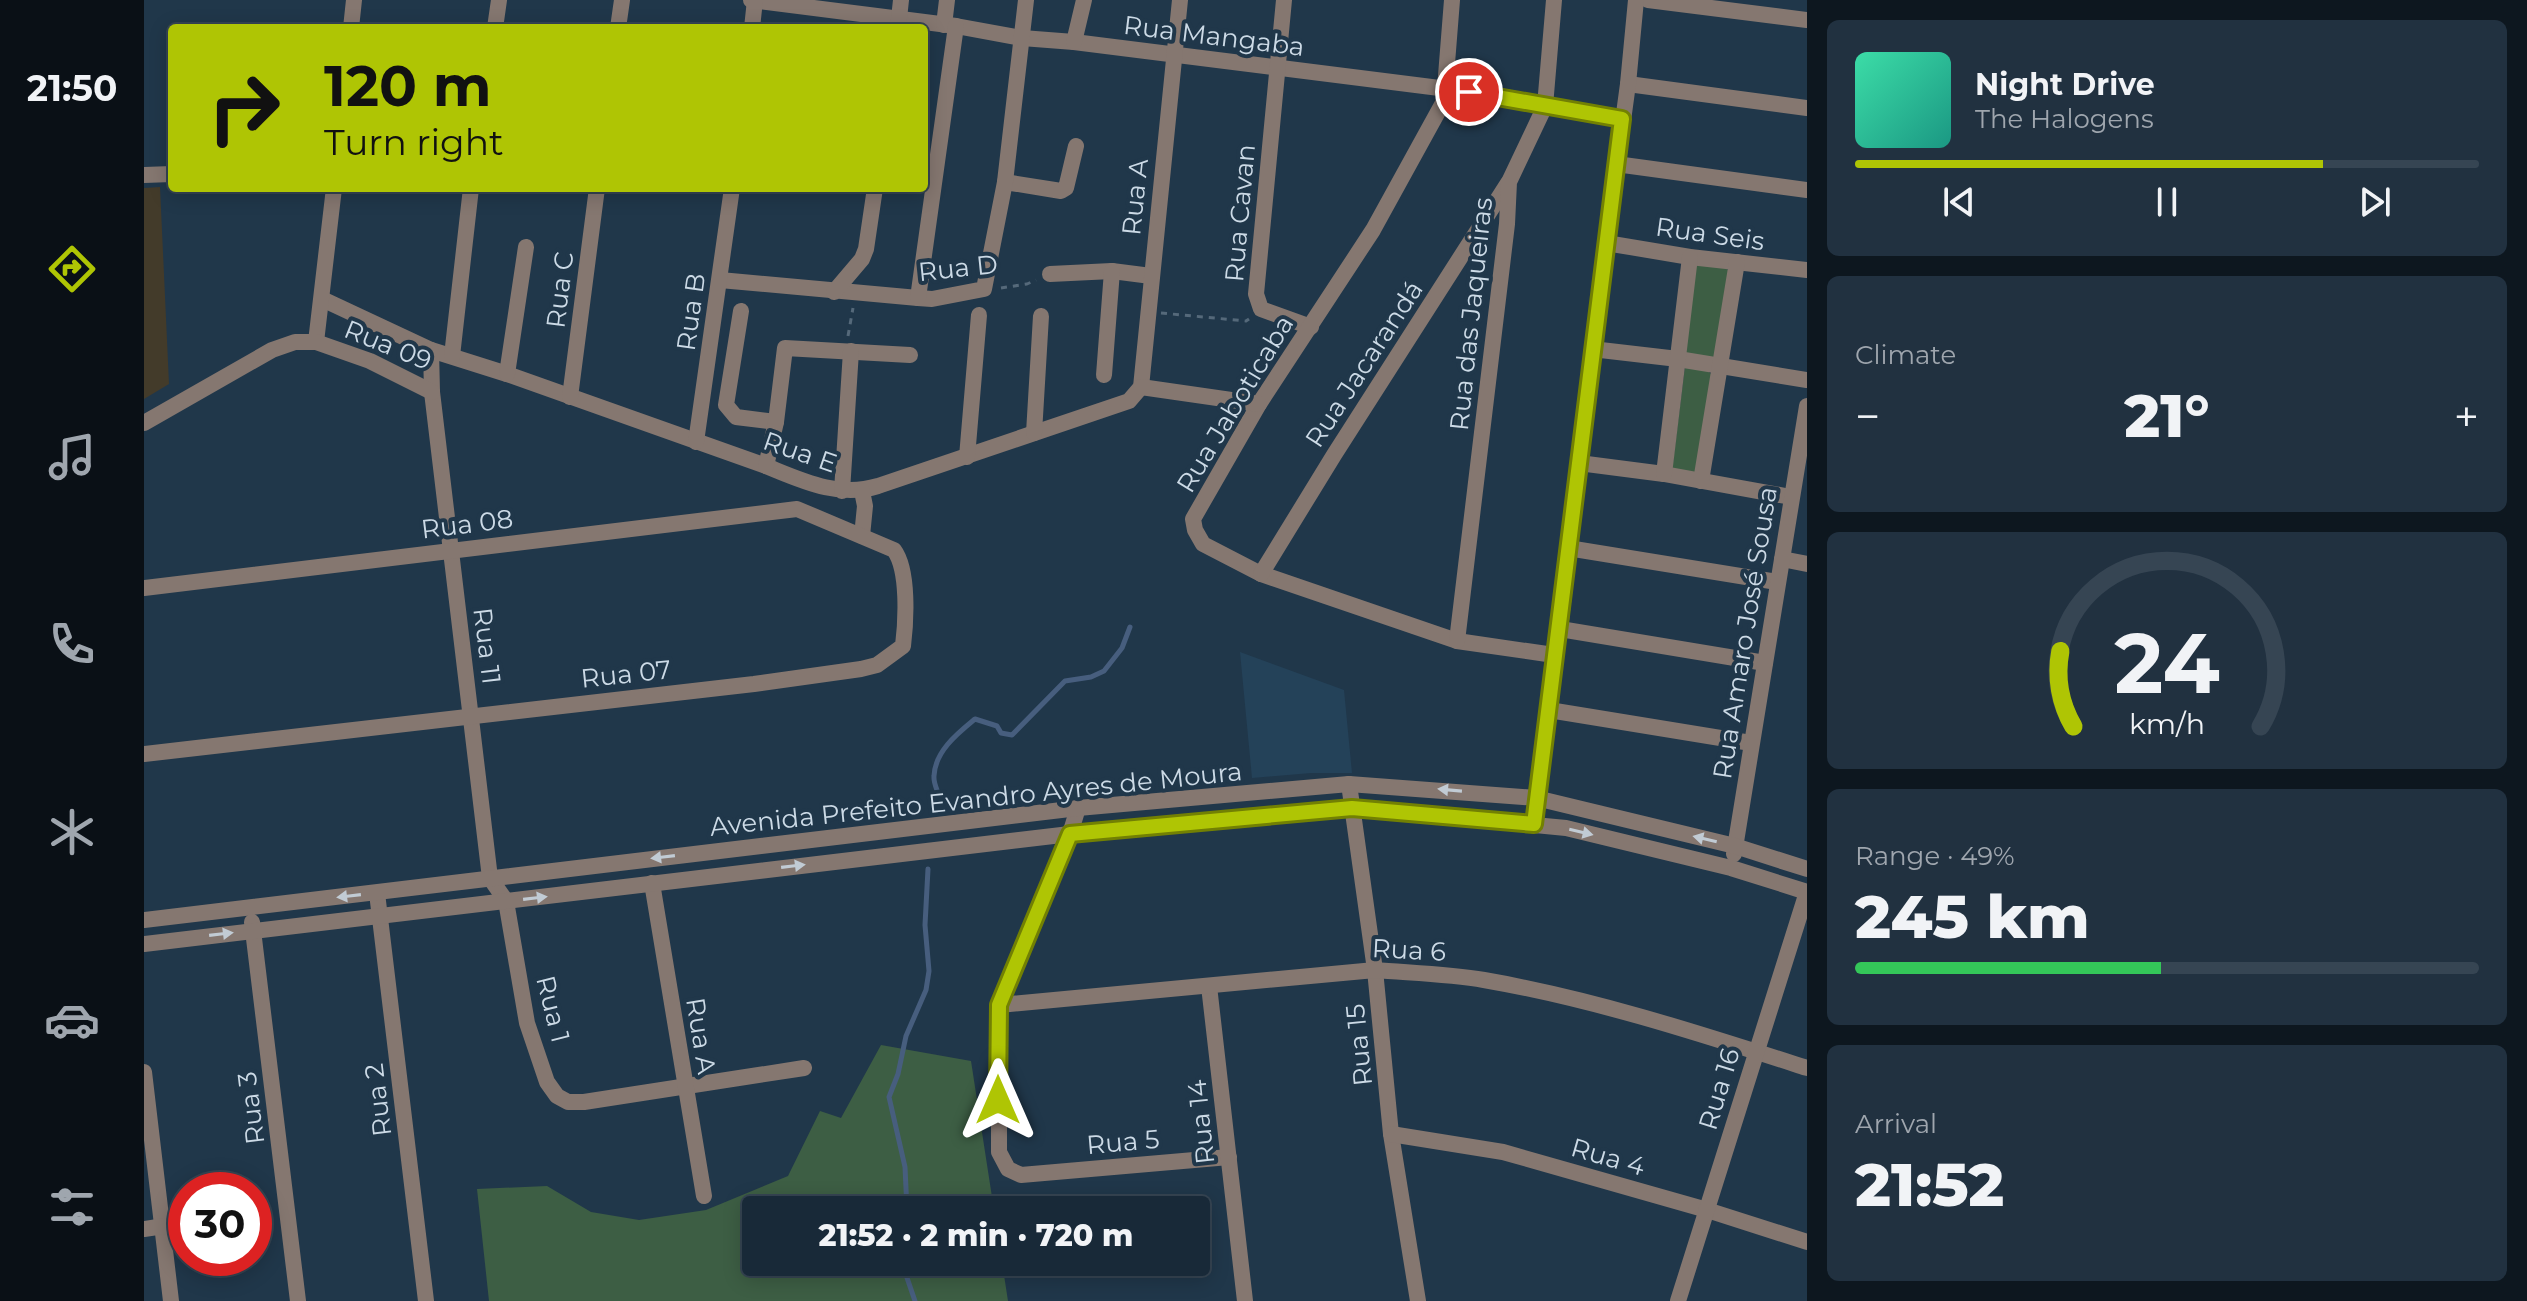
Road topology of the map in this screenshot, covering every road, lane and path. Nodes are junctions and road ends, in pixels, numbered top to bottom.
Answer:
1 (354, 0) edge
2 (499, 0) edge
3 (622, 0) edge
4 (754, 0) edge
5 (901, 0) edge
6 (947, 0) edge
7 (1026, 0) edge
8 (1084, 0) edge
9 (1180, 0) edge
10 (1284, 0) edge
11 (1452, 0) edge
12 (1554, 0) edge
13 (1636, 0) edge
14 (1648, 0) edge
15 (1716, 4) edge
16 (1774, 8) edge
17 (1807, 20) edge
18 (351, 24) edge
19 (496, 24) edge
20 (619, 24) edge
21 (752, 24) edge
22 (898, 24) edge
23 (928, 25) edge
24 (950, 26) junction
25 (1022, 38) junction
26 (1074, 42) junction
27 (1174, 55) junction
28 (1278, 69) junction
29 (1628, 84) junction
30 (1444, 89) junction
31 (1545, 106) junction
32 (1807, 108) edge
33 (1622, 119) junction
34 (1076, 146) dead end
35 (1616, 164) junction
36 (168, 174) edge
37 (144, 175) edge
38 (1005, 182) junction
39 (1509, 182) junction
40 (1807, 190) edge
41 (334, 192) edge
42 (471, 192) edge
43 (596, 192) edge
44 (731, 192) edge
45 (874, 192) edge
46 (1606, 243) junction
47 (526, 247) dead end
48 (1690, 257) junction
49 (1737, 262) junction
50 (1807, 270) edge
51 (1112, 271) junction
52 (1050, 274) joint
53 (1151, 276) junction
54 (720, 280) junction
55 (984, 289) junction
56 (834, 292) junction
57 (855, 294) junction
58 (918, 298) junction
59 (322, 299) junction
60 (1261, 309) junction
61 (741, 311) dead end
62 (1148, 312) junction
63 (979, 315) dead end
64 (1041, 316) dead end
65 (1311, 327) junction
66 (849, 328) dead end
67 (316, 342) junction
68 (1592, 349) junction
69 (431, 350) junction
70 (851, 351) junction
71 (910, 355) dead end
72 (452, 356) junction
73 (1678, 359) junction
74 (1721, 367) junction
75 (507, 374) junction
76 (1104, 375) dead end
77 (1807, 380) edge
78 (432, 392) junction
79 (1138, 392) junction
80 (570, 397) junction
81 (1259, 404) junction
82 (1807, 406) edge
83 (776, 422) junction
84 (144, 423) edge
85 (1034, 433) junction
86 (696, 442) junction
87 (967, 457) junction
88 (1579, 463) junction
89 (766, 466) junction
90 (1664, 474) junction
91 (1701, 481) junction
92 (804, 482) junction
93 (842, 491) junction
94 (862, 491) junction
95 (1791, 497) junction
96 (797, 509) junction
97 (862, 536) junction
98 (1568, 548) junction
99 (451, 551) junction
100 (1782, 559) junction
101 (1807, 564) edge
102 (1261, 574) junction
103 (1777, 582) junction
104 (144, 588) edge
105 (1560, 629) junction
106 (1457, 641) junction
107 (1554, 655) junction
108 (1765, 663) junction
109 (1549, 710) junction
110 (472, 715) junction
111 (1751, 743) junction
112 (144, 754) edge
113 (1349, 784) junction
114 (1536, 798) junction
115 (1078, 808) junction
116 (1352, 808) junction
117 (1039, 812) junction
118 (1534, 824) junction
119 (1070, 834) junction
120 (1041, 837) junction
121 (1735, 846) junction
122 (1731, 868) junction
123 (1807, 869) edge
124 (490, 878) junction
125 (652, 883) junction
126 (1807, 892) edge
127 (377, 893) junction
128 (506, 901) junction
129 (251, 908) junction
130 (380, 916) junction
131 (144, 920) edge
132 (253, 930) junction
133 (144, 944) edge
134 (1375, 970) junction
135 (1209, 986) junction
136 (999, 1005) junction
137 (1756, 1051) junction
138 (804, 1068) dead end
139 (1807, 1068) edge
140 (144, 1072) edge
141 (685, 1087) junction
142 (146, 1104) edge
143 (1391, 1134) junction
144 (1229, 1157) junction
145 (704, 1196) dead end
146 (1707, 1210) junction
147 (164, 1226) junction
148 (144, 1229) edge
149 (1807, 1242) edge
150 (171, 1301) edge
151 (298, 1301) edge
152 (426, 1301) edge
153 (1245, 1301) edge
154 (1418, 1301) edge
155 (1678, 1301) edge

1 - 18 street
2 - 19 street
3 - 20 street
4 - 21 street
4 - 22 street, Rua Mangaba
5 - 22 street
6 - 24 street
7 - 25 street
8 - 26 street
9 - 27 street, Rua A
10 - 28 street, Rua Cavan
11 - 30 street, Rua Jaboticaba
12 - 31 street, Rua das Jaqueiras
13 - 29 street
14 - 15 street
15 - 16 street
16 - 17 street
23 - 24 street, Rua Mangaba
24 - 25 street, Rua Mangaba
24 - 58 street
25 - 26 street, Rua Mangaba
25 - 38 street
26 - 27 street, Rua Mangaba
27 - 28 street, Rua Mangaba
27 - 53 street, Rua A
28 - 30 street, Rua Mangaba
28 - 60 street, Rua Cavan
29 - 32 street
29 - 33 street
30 - 31 street, Rua Mangaba
30 - 65 street, Rua Jaboticaba
31 - 33 street, Rua Mangaba
31 - 39 street, Rua das Jaqueiras
33 - 35 street
34 - 38 street
35 - 40 street
35 - 46 street
36 - 37 street
38 - 55 street
39 - 102 street, Rua Jacarandá
39 - 106 street, Rua das Jaqueiras
41 - 59 street
42 - 72 street
43 - 80 street, Rua C
44 - 54 street, Rua B
45 - 56 street
46 - 48 street, Rua Seis
46 - 68 street
47 - 75 street
48 - 49 street, Rua Seis
48 - 73 street
49 - 50 street, Rua Seis
49 - 74 street
51 - 52 street
51 - 53 street
51 - 76 street
52 - 55 path, Rua D
53 - 62 street, Rua A
54 - 56 street, Rua D
54 - 86 street, Rua B
55 - 58 street, Rua D
56 - 57 street, Rua D
57 - 58 street, Rua D
57 - 66 path
59 - 67 street, Rua 09
59 - 69 street, Rua 09
60 - 62 path
60 - 65 street, Rua Cavan
61 - 83 street
62 - 79 street, Rua A
63 - 87 street
64 - 85 street
65 - 81 street, Rua Jaboticaba
67 - 78 street, Rua 09
67 - 84 street, Rua 09
68 - 73 street
68 - 88 street
69 - 72 street
69 - 78 street, Rua 09
70 - 71 street
70 - 83 street
70 - 93 street
72 - 75 street, Rua E
73 - 74 street
73 - 90 street
74 - 77 street
74 - 91 street
75 - 80 street, Rua E
78 - 99 street, Rua 11
79 - 81 street
79 - 85 street, Rua E
80 - 86 street, Rua E
81 - 102 street, Rua Jaboticaba
82 - 95 street, Rua Amaro José Sousa
83 - 89 street
85 - 87 street, Rua E
86 - 89 street, Rua E
87 - 94 street, Rua E
88 - 90 street
88 - 98 street
89 - 92 street, Rua E
90 - 91 street
91 - 95 street
92 - 93 street, Rua E
92 - 96 street
93 - 94 street, Rua E
94 - 97 street
95 - 100 street, Rua Amaro José Sousa
96 - 97 street, Rua 07
96 - 99 street, Rua 08
97 - 110 street, Rua 07
98 - 103 street
98 - 105 street
99 - 104 street, Rua 08
99 - 110 street, Rua 11
100 - 101 street
100 - 103 street, Rua Amaro José Sousa
102 - 106 street, Rua Jaboticaba
103 - 108 street, Rua Amaro José Sousa
105 - 107 street
105 - 108 street
106 - 107 street, Rua Jaboticaba
107 - 109 street
108 - 111 street, Rua Amaro José Sousa
109 - 111 street
109 - 114 street
110 - 112 street, Rua 07
110 - 124 street, Rua 11
111 - 121 street, Rua Amaro José Sousa
114 -> 113 street, Avenida Prefeito Evandro Ayres de Moura
113 - 115 street, Avenida Prefeito Evandro Ayres de Moura
113 - 116 street, Rua 15
114 - 118 street
121 -> 114 street, Avenida Prefeito Evandro Ayres de Moura
115 - 117 street, Avenida Prefeito Evandro Ayres de Moura
115 - 119 street
116 - 118 street, Avenida Prefeito Evandro Ayres de Moura
116 - 119 street, Avenida Prefeito Evandro Ayres de Moura
116 - 134 street, Rua 15
117 - 120 street
117 -> 124 street, Avenida Prefeito Evandro Ayres de Moura
118 -> 122 street, Avenida Prefeito Evandro Ayres de Moura
119 - 120 street, Avenida Prefeito Evandro Ayres de Moura
119 - 136 street
125 -> 120 street, Avenida Prefeito Evandro Ayres de Moura
121 - 122 street, Rua Amaro José Sousa
121 - 123 street, Avenida Prefeito Evandro Ayres de Moura
122 - 126 street, Avenida Prefeito Evandro Ayres de Moura
124 - 127 street, Avenida Prefeito Evandro Ayres de Moura
124 - 128 street, Rua 11
128 -> 125 street, Avenida Prefeito Evandro Ayres de Moura
125 - 141 street, Rua A
126 - 137 street, Rua 16
127 -> 129 street, Avenida Prefeito Evandro Ayres de Moura
127 - 130 street, Rua 2
128 - 130 street, Avenida Prefeito Evandro Ayres de Moura
128 - 141 street, Rua 1
129 - 131 street, Avenida Prefeito Evandro Ayres de Moura
129 - 132 street, Rua 3
130 - 132 street, Avenida Prefeito Evandro Ayres de Moura
130 - 152 street, Rua 2
133 -> 132 street, Avenida Prefeito Evandro Ayres de Moura
132 - 151 street, Rua 3
134 - 135 street, Rua 6
134 - 137 street, Rua 6
134 - 143 street, Rua 15
135 - 136 street, Rua 6
135 - 144 street, Rua 14
136 - 144 street, Rua 5
137 - 139 street, Rua 6
137 - 146 street, Rua 16
138 - 141 street
140 - 142 street
141 - 145 street, Rua A
142 - 147 street
143 - 146 street, Rua 4
143 - 154 street, Rua 15
144 - 153 street, Rua 14
146 - 149 street, Rua 4
146 - 155 street, Rua 16
147 - 148 street
147 - 150 street

